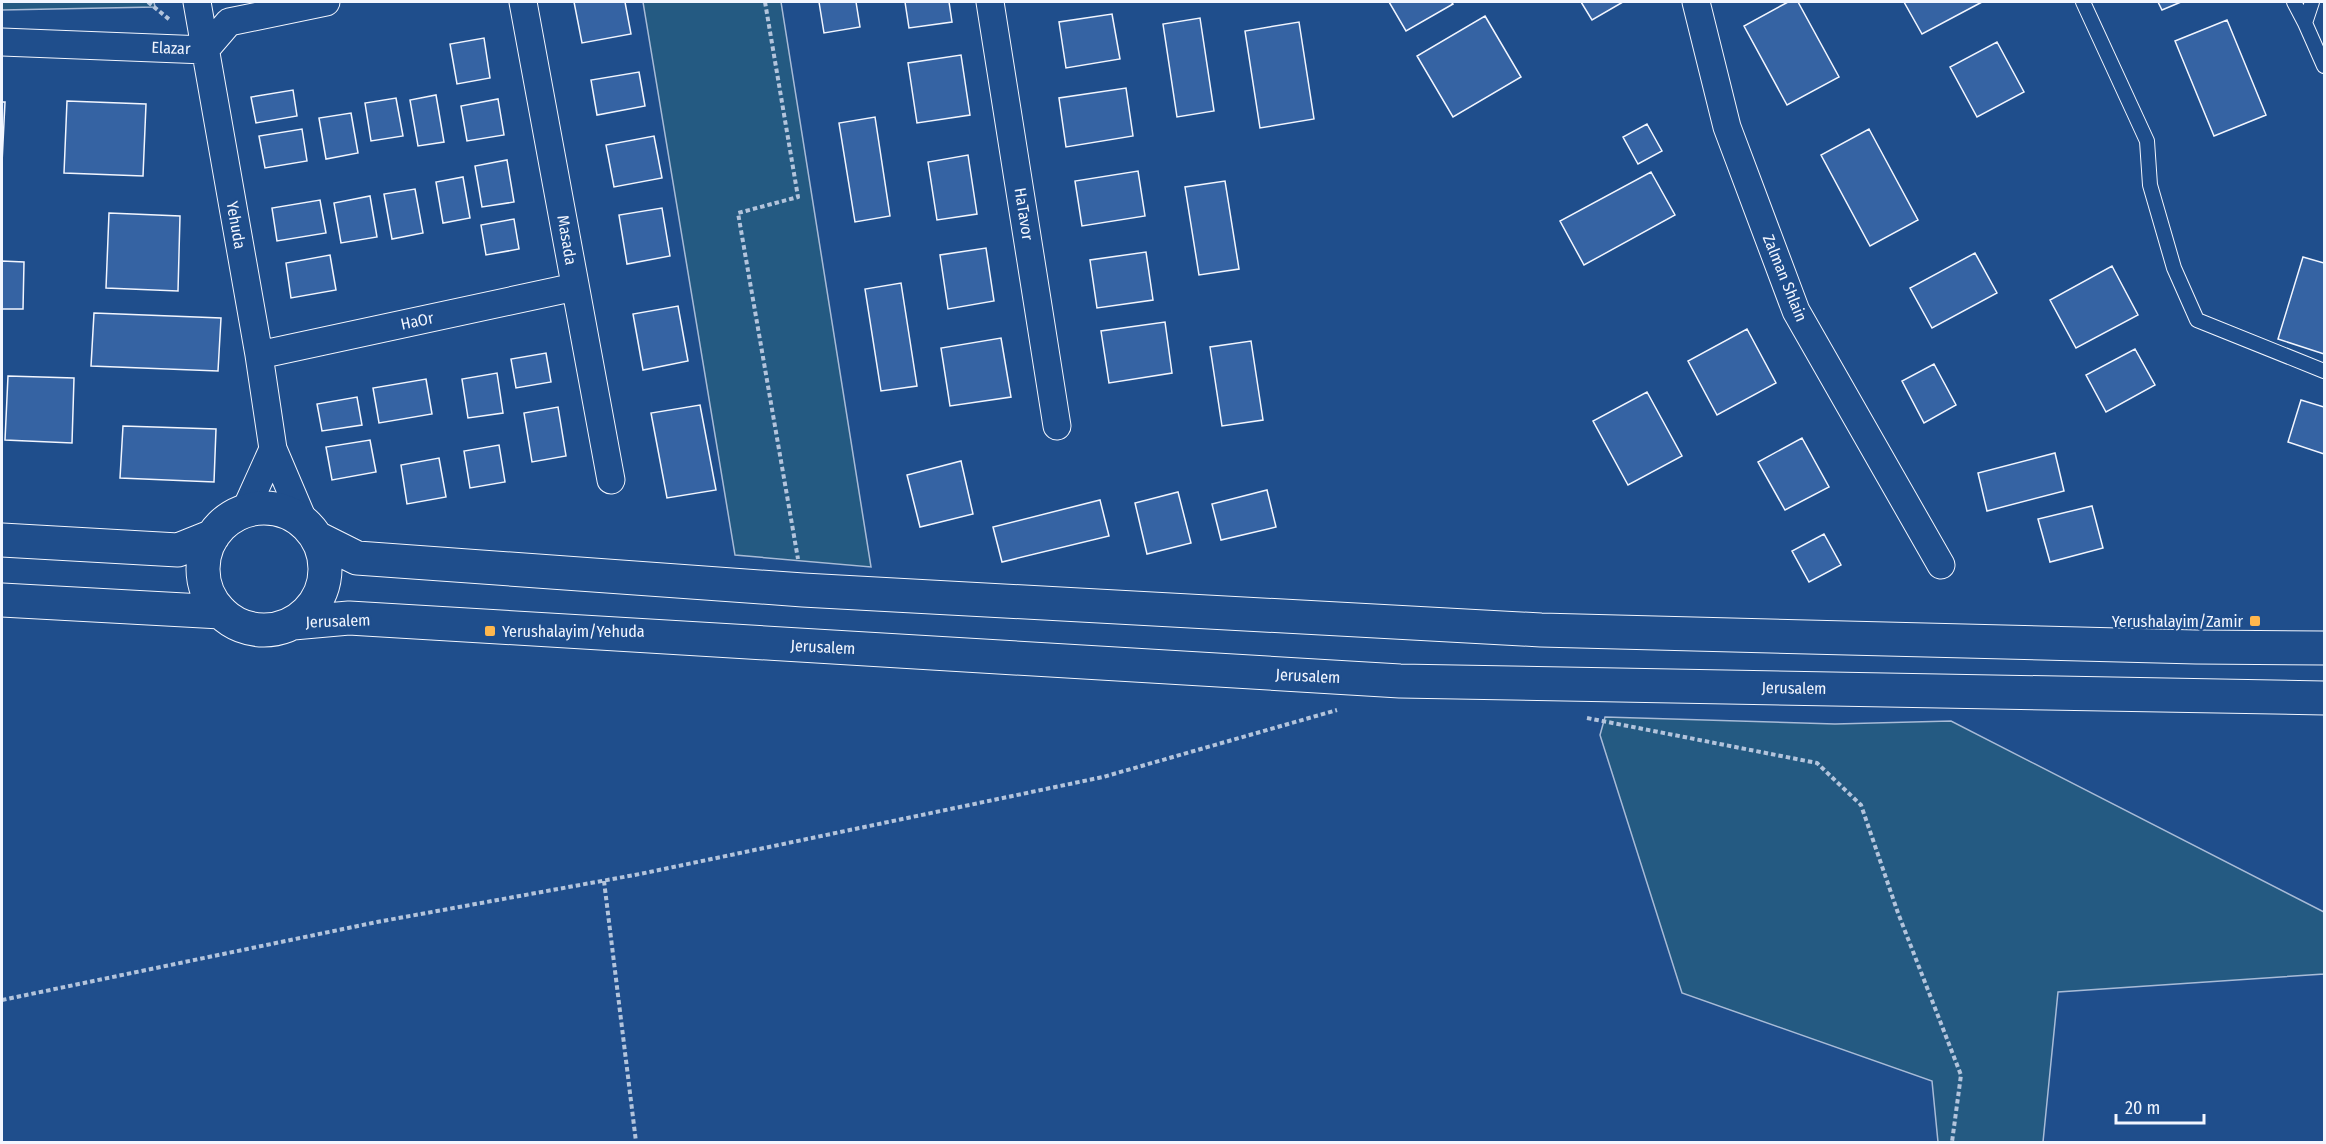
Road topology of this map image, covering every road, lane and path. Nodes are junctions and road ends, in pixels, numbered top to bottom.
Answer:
1 (197, 2) edge
2 (326, 2) edge
3 (523, 2) edge
4 (765, 2) edge
5 (990, 2) edge
6 (1696, 2) edge
7 (2083, 2) edge
8 (2294, 2) edge
9 (2312, 2) edge
10 (2305, 23) junction
11 (2, 42) edge
12 (205, 50) junction
13 (2325, 66) edge
14 (575, 287) junction
15 (259, 355) junction
16 (2325, 371) edge
17 (1057, 426) dead end
18 (273, 449) junction
19 (611, 480) dead end
20 (245, 511) junction
21 (310, 530) junction
22 (213, 536) junction
23 (2, 540) edge
24 (1941, 565) dead end
25 (803, 590) junction
26 (2, 600) edge
27 (220, 612) junction
28 (293, 623) junction
29 (2325, 648) edge
30 (2325, 698) edge
31 (1338, 709) dead end
32 (1586, 718) dead end
33 (604, 880) junction
34 (2, 1000) edge
35 (636, 1143) edge
36 (1952, 1143) edge

1 - 12 street, Yehuda
2 - 12 street, Elazar
3 - 14 street, Masada
4 - 25 path
5 - 17 street, HaTavor
6 - 24 street, Zalman Shlain
7 - 16 lane
8 - 10 lane
9 - 10 lane
10 - 13 lane
11 - 12 street, Elazar
12 - 15 street, Yehuda
14 - 15 street, HaOr
14 - 19 street, Masada
15 - 18 street, Yehuda
18 - 20 street
18 - 21 street, Yehuda
20 - 21 street
20 - 22 street
21 - 25 street
21 - 28 street
22 - 23 street
22 - 27 street
25 - 29 street
26 - 27 street
27 - 28 street
28 - 30 street, Jerusalem
31 - 33 path
32 - 36 path
33 - 34 path
33 - 35 path

